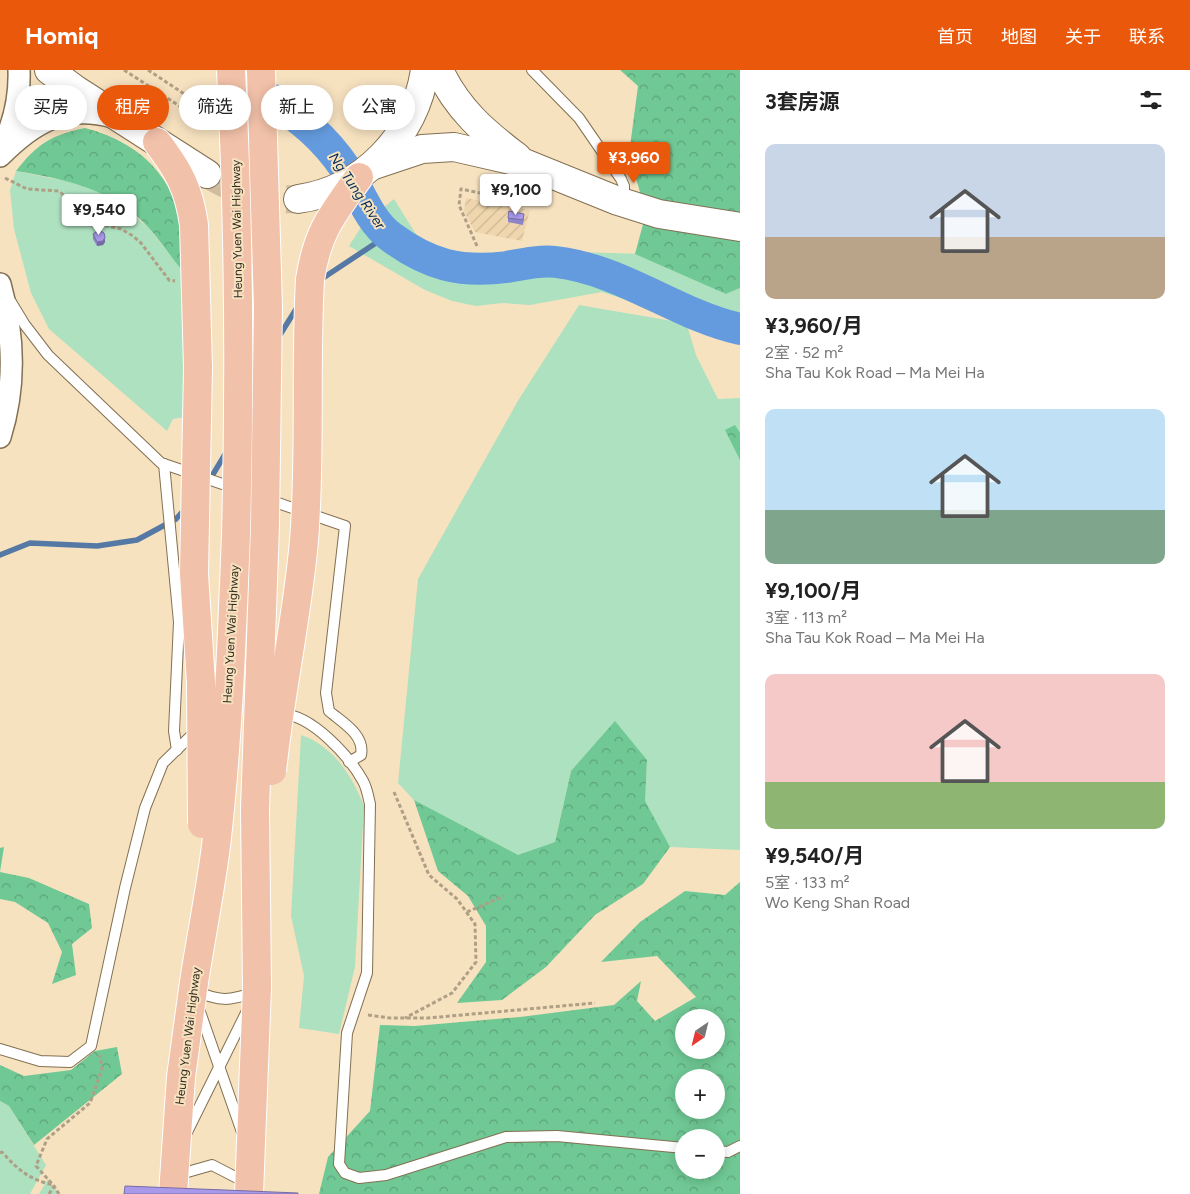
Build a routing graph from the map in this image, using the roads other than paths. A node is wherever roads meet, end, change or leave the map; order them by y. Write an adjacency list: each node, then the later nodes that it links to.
1 (19, 70): 12 (street)
2 (49, 70): 8 (main road)
3 (231, 70): 23 (highway, Heung Yuen Wai Highway, bridge)
4 (261, 70): 24 (highway, bridge)
5 (424, 70): 13 (main road)
6 (439, 70): 14 (main road)
7 (532, 70): 16 (lane)
8 (97, 103)
9 (97, 114): 12 (street)
10 (138, 130): 11 (main road)
11 (157, 142): 15 (main road); 23 (highway, bridge)
12 (0, 154)
13 (379, 162): 14 (main road); 24 (highway, bridge)
14 (524, 163): 16 (main road)
15 (207, 174)
16 (624, 203): 17 (main road)
17 (740, 227)
18 (0, 282): 19 (street); 20 (lane)
19 (0, 437)
20 (164, 464): 21 (lane); 22 (lane)
21 (177, 750): 22 (lane); 25 (lane)
22 (349, 762): 28 (lane)
23 (193, 986): 24 (lane); 26 (lane); 31 (highway, Heung Yuen Wai Highway)
24 (257, 989): 26 (lane); 30 (highway)
25 (0, 1049)
26 (218, 1068): 30 (lane); 31 (lane)
27 (740, 1146): 29 (lane)
28 (675, 1147)
29 (725, 1152)
30 (252, 1157): 32 (highway)
31 (174, 1176): 32 (lane)
32 (249, 1189)

